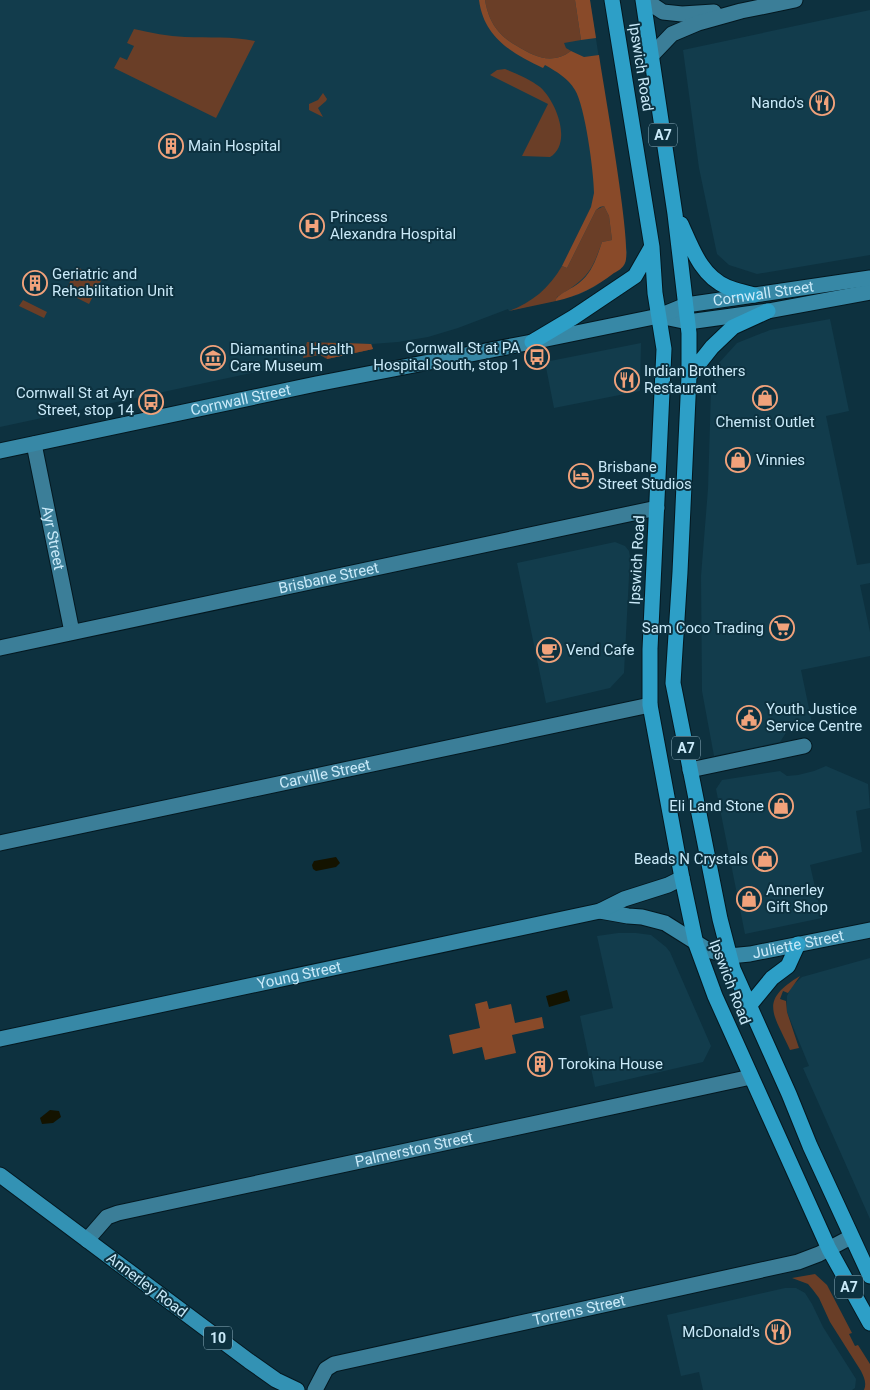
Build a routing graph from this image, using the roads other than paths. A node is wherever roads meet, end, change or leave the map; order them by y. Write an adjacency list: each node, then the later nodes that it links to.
1 (612, 0): 7 (highway, Ipswich Road / A7)
2 (644, 0): 4 (street); 5 (highway, Ipswich Road / A7)
3 (795, 0): 4 (street)
4 (741, 11): 5 (street)
5 (651, 56): 6 (highway, Ipswich Road / A7)
6 (675, 214): 10 (highway); 11 (highway, Ipswich Road / A7)
7 (652, 247): 13 (highway, Ipswich Road / A7); 15 (highway)
8 (870, 278): 10 (main road, Cornwall Street)
9 (870, 292): 12 (main road, Cornwall Street)
10 (754, 295): 11 (main road, Cornwall Street)
11 (686, 305): 13 (main road, Cornwall Street); 14 (highway, Ipswich Road / A7)
12 (768, 311): 14 (main road, Cornwall Street); 16 (highway)
13 (659, 316): 14 (main road, Cornwall Street); 15 (main road, Cornwall Street); 19 (highway, Ipswich Road / A7)
14 (688, 322): 16 (highway, Ipswich Road / A7)
15 (532, 342): 17 (main road, Cornwall Street)
16 (689, 376): 24 (highway, Ipswich Road / A7)
17 (34, 444): 18 (main road, Cornwall Street); 20 (street, Ayr Street)
18 (0, 451)
19 (656, 508): 20 (street, Brisbane Street); 22 (highway, Ipswich Road / A7)
20 (72, 632): 21 (street, Brisbane Street)
21 (0, 648)
22 (650, 705): 25 (street, Carville Street); 26 (highway, Ipswich Road / A7)
23 (804, 746): 24 (street)
24 (690, 770): 31 (highway, Ipswich Road / A7)
25 (0, 843)
26 (682, 878): 27 (main road, Young Street); 29 (highway, Ipswich Road / A7)
27 (600, 911): 29 (main road, Young Street); 33 (main road, Young Street)
28 (870, 930): 30 (main road, Juliette Street)
29 (696, 944): 31 (main road, Juliette Street); 34 (highway, Ipswich Road / A7)
30 (798, 944): 31 (main road, Juliette Street); 32 (highway)
31 (729, 956): 32 (highway, Ipswich Road / A7)
32 (749, 1006): 36 (highway, Ipswich Road / A7)
33 (0, 1039)
34 (751, 1078): 37 (street, Palmerston Street); 38 (highway, Ipswich Road / A7)
35 (0, 1175): 37 (main road, Annerley Road / 10)
36 (851, 1237): 38 (street, Torrens Street); 39 (highway, Ipswich Road / A7)
37 (87, 1240): 41 (main road, Annerley Road / 10)
38 (829, 1249): 40 (highway, Ipswich Road / A7); 42 (street, Torrens Street)
39 (870, 1276)
40 (870, 1324)
41 (298, 1390)
42 (315, 1390)

